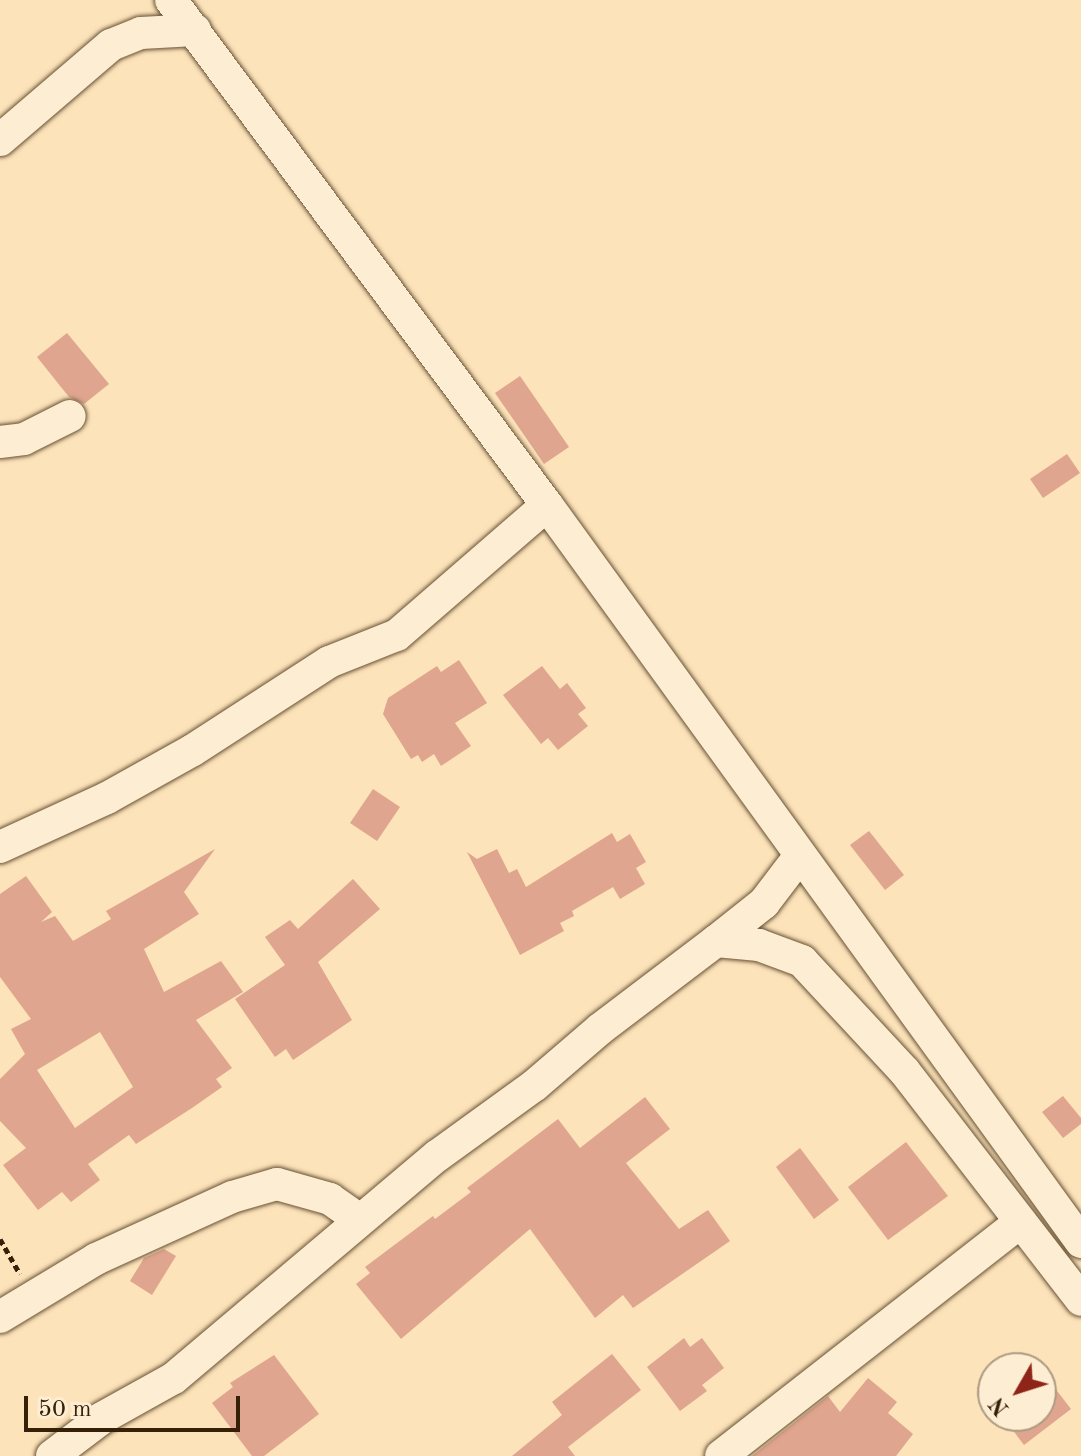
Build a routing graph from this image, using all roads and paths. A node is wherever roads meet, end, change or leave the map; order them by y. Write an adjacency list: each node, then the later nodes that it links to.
1 (171, 0): 2 (street)
2 (195, 30): 3 (street); 6 (street)
3 (0, 140)
4 (70, 416): 5 (street)
5 (0, 442)
6 (547, 505): 7 (street); 8 (street)
7 (0, 847)
8 (799, 857): 9 (street); 10 (street)
9 (716, 941): 11 (street); 12 (street)
10 (877, 967): 11 (street); 15 (street)
11 (905, 1072): 13 (street)
12 (359, 1219): 16 (street); 19 (street)
13 (1020, 1222): 17 (street); 20 (street)
14 (0, 1239): 16 (path)
15 (1081, 1242)
16 (33, 1295): 18 (street)
17 (1081, 1300)
18 (0, 1317)
19 (52, 1456)
20 (721, 1456)

